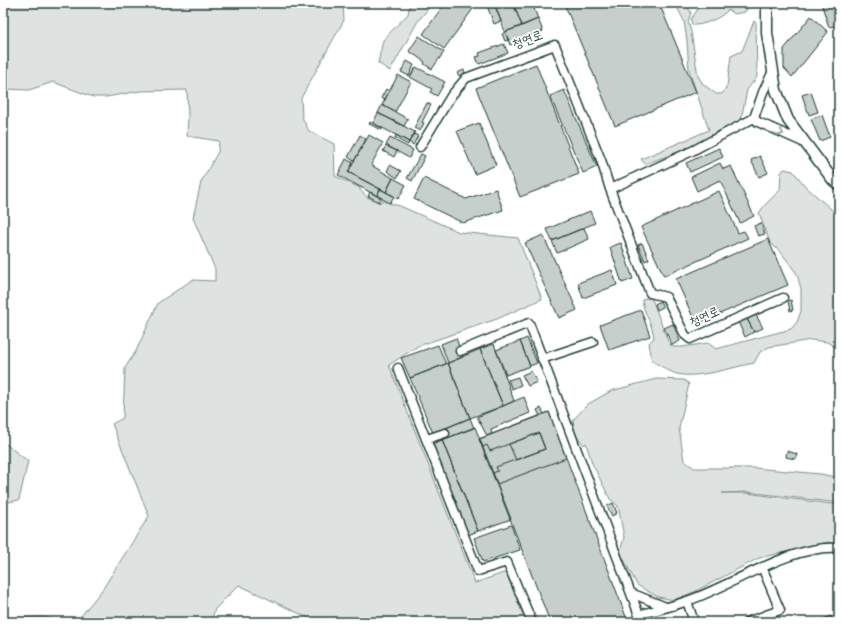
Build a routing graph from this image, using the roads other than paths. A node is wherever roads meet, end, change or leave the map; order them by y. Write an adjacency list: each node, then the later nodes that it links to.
1 (767, 3): 2 (main road)
2 (772, 73): 3 (street); 5 (main road)
3 (754, 118): 5 (street, one-way to 5); 8 (street)
4 (420, 147): 8 (street, 청연로)
5 (812, 149): 6 (main road); 7 (main road)
6 (839, 174)
7 (839, 185)
8 (610, 189): 9 (street, 청연로)
9 (783, 298)
10 (593, 342): 12 (street)
11 (460, 351): 12 (street)
12 (542, 359): 18 (street)
13 (398, 368): 15 (street)
14 (445, 433): 15 (street)
15 (427, 439): 22 (street)
16 (839, 548): 17 (street)
17 (762, 568): 19 (street); 24 (street)
18 (631, 593): 20 (street); 21 (street)
19 (687, 601): 20 (street); 23 (street)
20 (666, 607): 21 (street)
21 (641, 618)
22 (532, 622)
23 (694, 622)
24 (747, 622)

